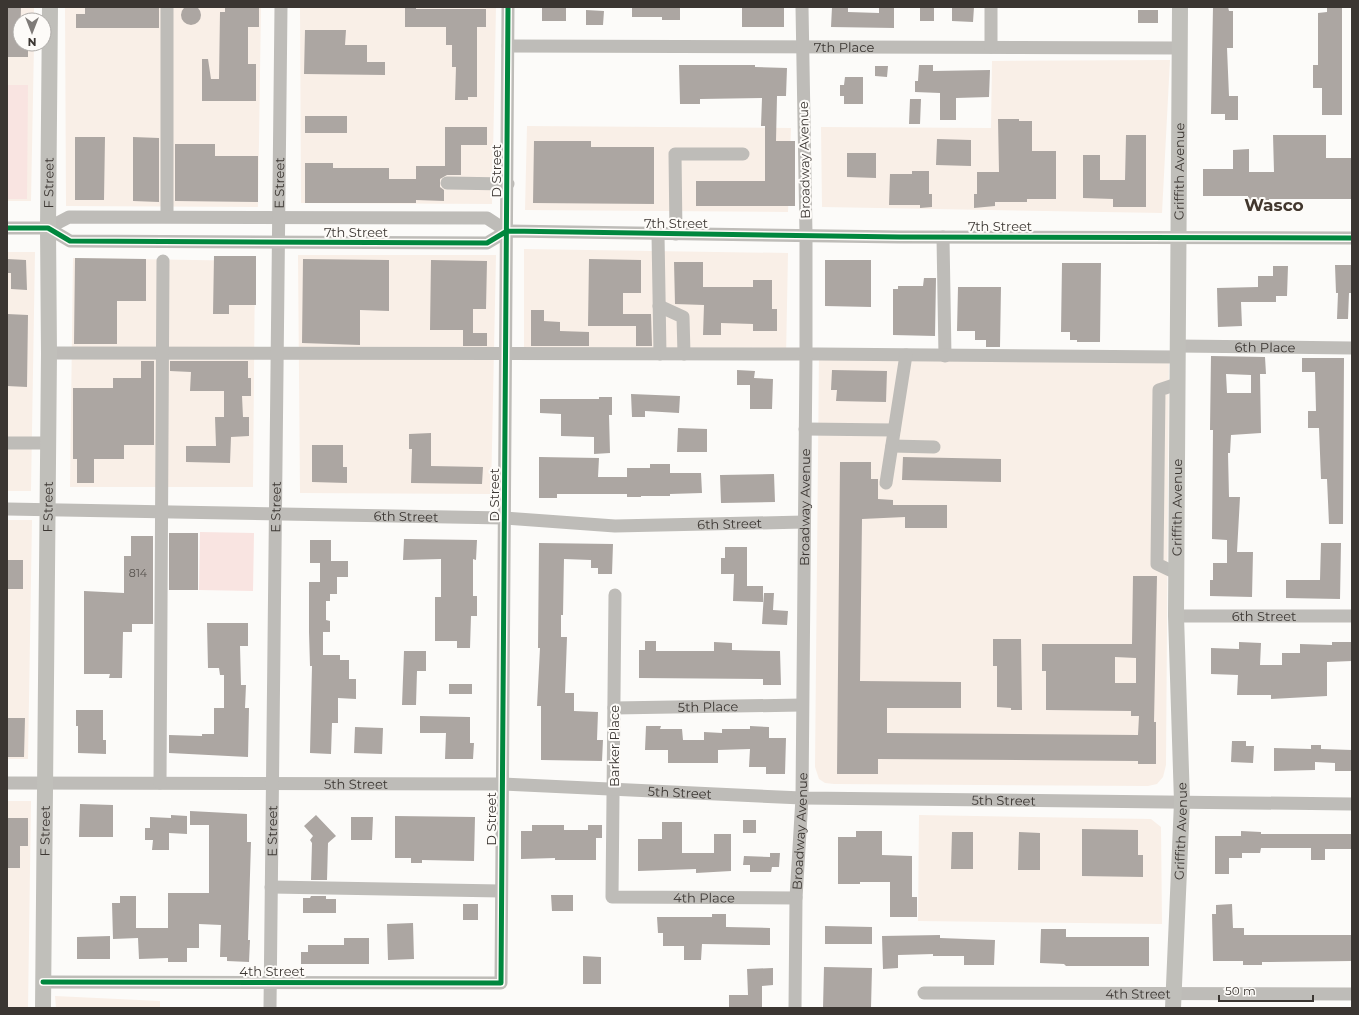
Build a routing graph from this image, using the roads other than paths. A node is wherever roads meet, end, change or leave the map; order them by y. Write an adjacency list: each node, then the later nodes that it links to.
1 (50, 7): 18 (main road, F Street)
2 (167, 7): 15 (street)
3 (281, 7): 16 (street, E Street)
4 (508, 7): 8 (street, D Street)
5 (802, 7): 9 (street, Broadway Avenue)
6 (991, 7): 10 (street)
7 (1180, 7): 11 (main road, Griffith Avenue)
8 (508, 46): 9 (street, 7th Place); 14 (street, D Street)
9 (802, 47): 10 (street, 7th Place); 22 (street, Broadway Avenue)
10 (991, 48): 11 (street, 7th Place)
11 (1180, 48): 24 (main road, Griffith Avenue)
12 (743, 154): 21 (street)
13 (447, 183): 14 (street)
14 (508, 184): 19 (street, D Street)
15 (167, 216): 16 (street, 7th Street); 18 (street, 7th Street)
16 (278, 217): 19 (street, 7th Street); 26 (street, E Street)
17 (7, 228): 18 (street, 7th Street)
18 (48, 228): 26 (street, 7th Street); 32 (main road, F Street)
19 (507, 231): 20 (street, 7th Street); 26 (street, 7th Street); 34 (street, D Street)
20 (658, 234): 21 (street, 7th Street); 28 (street)
21 (676, 234): 22 (street, 7th Street)
22 (806, 234): 23 (street, 7th Street); 37 (street, Broadway Avenue)
23 (943, 237): 24 (street, 7th Street); 39 (street)
24 (1179, 237): 25 (street, 7th Street); 31 (main road, Griffith Avenue)
25 (1352, 238)
26 (278, 242): 30 (street, E Street)
27 (163, 261): 33 (street)
28 (659, 306): 35 (street); 36 (street)
29 (1352, 348): 31 (street, 6th Place)
30 (276, 352): 33 (street, 6th Place); 34 (street, 6th Place); 50 (street, E Street)
31 (1177, 352): 39 (street, 6th Place); 54 (main road, Griffith Avenue)
32 (49, 353): 33 (street, 6th Place); 43 (main road, F Street)
33 (163, 353): 49 (street)
34 (506, 354): 35 (street, 6th Place); 51 (street, D Street)
35 (660, 354): 36 (street, 6th Place)
36 (684, 354): 37 (street, 6th Place)
37 (806, 354): 38 (street, 6th Place); 40 (street, Broadway Avenue)
38 (906, 355): 39 (street, 6th Place); 41 (street)
39 (945, 356)
40 (805, 429): 41 (street); 52 (street, Broadway Avenue)
41 (894, 430): 44 (street)
42 (7, 442): 43 (street)
43 (48, 443): 48 (main road, F Street)
44 (892, 446): 45 (street); 46 (street)
45 (934, 447)
46 (886, 483)
47 (7, 509): 48 (street, 6th Street)
48 (48, 510): 49 (street, 6th Street); 59 (main road, F Street)
49 (161, 512): 50 (street, 6th Street); 60 (street)
50 (275, 514): 51 (street, 6th Street); 61 (street, E Street)
51 (505, 518): 52 (street, 6th Street); 62 (street, D Street)
52 (804, 522): 56 (street, Broadway Avenue)
53 (615, 595): 57 (street, Barker Place)
54 (1176, 616): 55 (street, 6th Street); 65 (main road, Griffith Avenue)
55 (1352, 616)
56 (802, 705): 57 (street, 5th Place); 64 (street, Broadway Avenue)
57 (614, 708): 63 (street, Barker Place)
58 (7, 783): 59 (street, 5th Street)
59 (46, 783): 60 (street, 5th Street); 71 (main road, F Street)
60 (160, 783): 61 (street, 5th Street)
61 (272, 783): 62 (street, 5th Street); 67 (street, E Street)
62 (502, 784): 63 (street, 5th Street); 68 (street, D Street)
63 (613, 790): 64 (street, 5th Street); 69 (street, Barker Place)
64 (802, 798): 65 (street, 5th Street); 70 (street, Broadway Avenue)
65 (1182, 802): 66 (street, 5th Street); 76 (main road, Griffith Avenue)
66 (1352, 804)
67 (271, 887): 68 (street); 72 (street, E Street)
68 (502, 891): 73 (street, D Street)
69 (612, 898): 70 (street, 4th Place)
70 (796, 898): 79 (street, Broadway Avenue)
71 (43, 982): 72 (street, 4th Street); 77 (main road, F Street)
72 (270, 982): 73 (street, 4th Street); 78 (street, E Street)
73 (501, 982)
74 (924, 993): 76 (street, 4th Street)
75 (1352, 994): 76 (street, 4th Street)
76 (1173, 1001)
77 (43, 1008)
78 (270, 1008)
79 (795, 1008)

